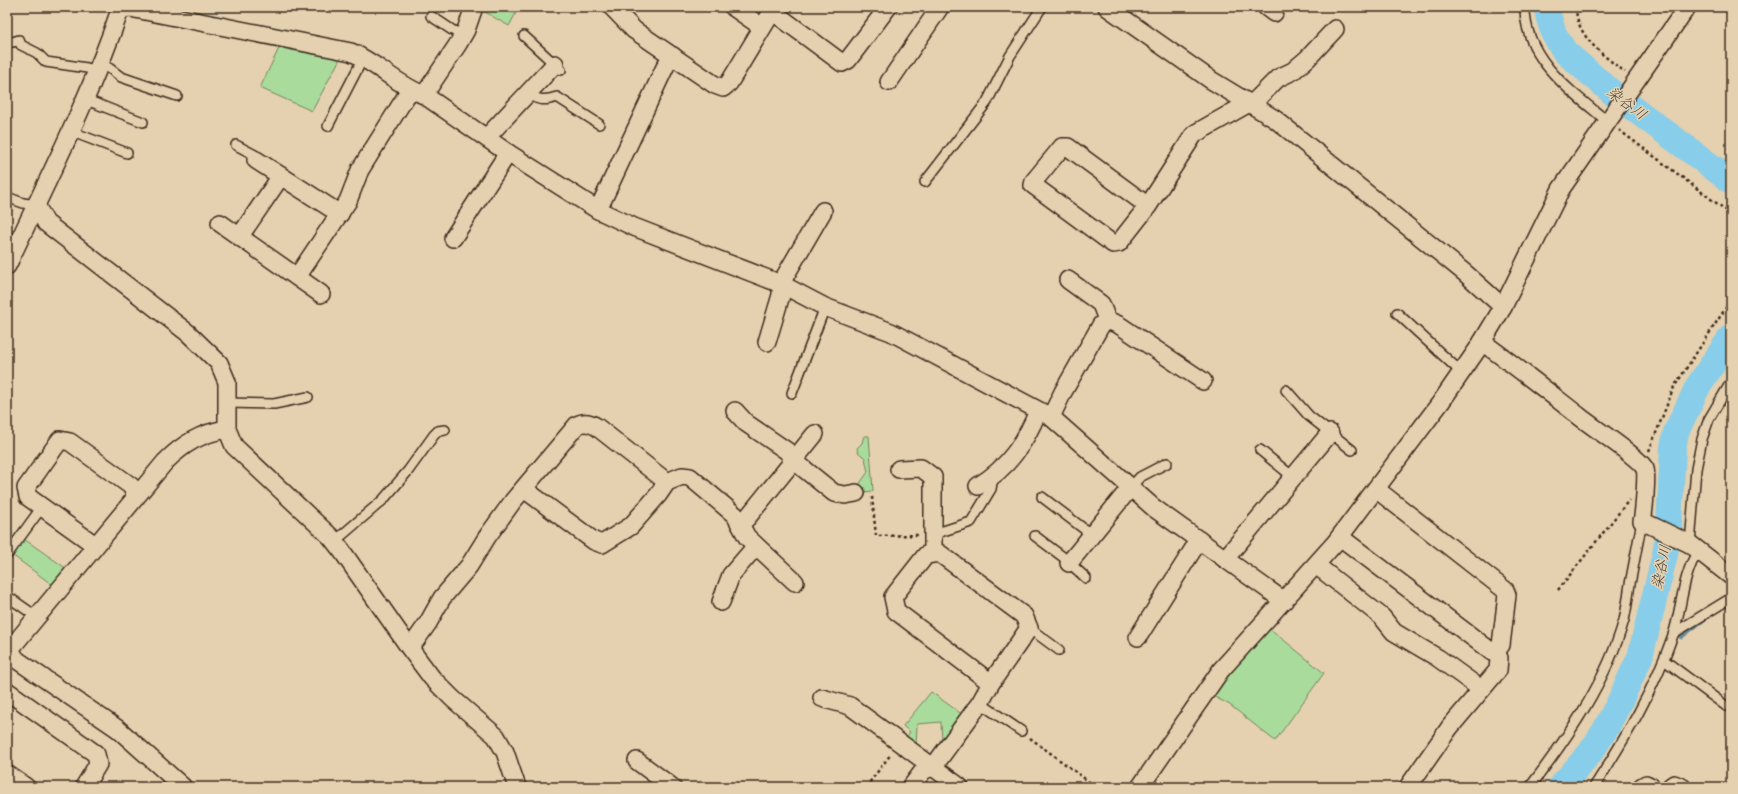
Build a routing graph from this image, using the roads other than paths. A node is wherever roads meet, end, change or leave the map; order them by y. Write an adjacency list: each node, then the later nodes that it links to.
1 (474, 7): 15 (street)
2 (612, 7): 18 (street)
3 (733, 7): 13 (street)
4 (888, 7): 10 (street)
5 (940, 7): 22 (street)
6 (1042, 7): 39 (lane)
7 (1525, 7): 28 (lane)
8 (1687, 7): 28 (street)
9 (121, 8): 19 (street); 21 (street)
10 (773, 9): 13 (street)
11 (1114, 9): 27 (street)
12 (431, 16): 15 (lane)
13 (762, 27): 18 (street)
14 (1334, 29): 27 (street)
15 (463, 35): 23 (street)
16 (524, 36): 20 (lane)
17 (7, 40): 21 (lane)
18 (673, 56): 43 (street)
19 (362, 57): 23 (street); 31 (lane)
20 (558, 67): 24 (street)
21 (97, 68): 25 (lane); 26 (street)
22 (889, 82)
23 (417, 92): 33 (street); 45 (street)
24 (527, 93): 30 (lane); 33 (street)
25 (177, 96)
26 (84, 99): 29 (lane); 32 (street)
27 (1249, 103): 42 (street); 55 (street)
28 (1609, 119): 55 (street)
29 (143, 122)
30 (599, 124)
31 (328, 126)
32 (70, 131): 35 (lane); 41 (street)
33 (487, 137): 36 (street)
34 (236, 145): 37 (lane)
35 (127, 153)
36 (508, 153): 43 (street); 48 (street)
37 (256, 160): 38 (street)
38 (281, 176): 45 (street); 47 (street)
39 (925, 182)
40 (7, 197): 41 (lane)
41 (36, 205): 49 (street); 66 (street)
42 (1148, 206): 42 (street)
43 (598, 210): 52 (street)
44 (823, 211): 52 (street)
45 (340, 214): 50 (street)
46 (220, 223): 47 (street)
47 (240, 236): 50 (street)
48 (452, 238)
49 (7, 266)
50 (297, 277): 53 (street)
51 (1068, 280): 57 (street)
52 (782, 284): 54 (street); 58 (street)
53 (321, 294)
54 (825, 307): 64 (lane); 68 (street)
55 (1502, 307): 59 (street)
56 (1397, 313): 60 (lane)
57 (1107, 320): 61 (street); 68 (street)
58 (767, 342)
59 (1482, 342): 60 (street); 89 (street)
60 (1461, 372): 84 (street)
61 (1203, 381)
62 (1731, 382): 98 (lane)
63 (1286, 390): 71 (lane)
64 (792, 393)
65 (308, 397): 66 (lane)
66 (227, 403): 69 (street)
67 (735, 411): 75 (street)
68 (1045, 414): 78 (street); 82 (street)
69 (227, 429): 86 (street); 96 (street)
70 (445, 430): 96 (lane)
71 (1330, 433): 74 (lane); 79 (street)
72 (815, 434): 75 (street)
73 (1260, 450): 79 (lane)
74 (1352, 450)
75 (793, 460): 85 (street); 90 (street)
76 (1167, 463): 82 (lane)
77 (899, 469): 91 (street)
78 (993, 477): 81 (street); 91 (lane)
79 (1293, 477): 102 (street)
80 (667, 482): 83 (street); 83 (street); 90 (street)
81 (978, 486)
82 (1130, 488): 92 (street); 95 (street)
83 (524, 489): 116 (street)
84 (1376, 489): 94 (street); 119 (street)
85 (864, 492)
86 (136, 496): 88 (street); 97 (street)
87 (1042, 496): 92 (lane)
88 (42, 507): 97 (street); 101 (lane)
89 (1645, 522): 98 (street); 140 (lane)
90 (740, 524): 99 (street)
91 (934, 534): 100 (street)
92 (1092, 535): 103 (street)
93 (1035, 536): 103 (lane)
94 (1340, 537): 104 (street); 119 (street)
95 (1199, 540): 102 (street); 115 (street)
96 (334, 542): 116 (street)
97 (95, 545): 112 (street)
98 (1690, 545): 105 (street); 114 (lane)
99 (756, 546): 107 (street); 111 (street)
100 (933, 553): 113 (street); 121 (street)
101 (7, 555)
102 (1225, 559): 110 (street)
103 (1069, 563): 106 (lane)
104 (1316, 565): 110 (street); 122 (street)
105 (1731, 576)
106 (1086, 578)
107 (795, 582)
108 (7, 596): 112 (lane)
109 (1731, 598): 114 (lane)
110 (1284, 601): 138 (street)
111 (721, 602)
112 (37, 617): 117 (street)
113 (1029, 628): 118 (lane); 121 (street)
114 (1674, 633): 120 (lane)
115 (1138, 637)
116 (409, 647): 134 (street)
117 (8, 650): 131 (street)
118 (1060, 650)
119 (1496, 652): 122 (street)
120 (1664, 660): 126 (lane); 141 (lane)
121 (991, 683): 125 (street)
122 (1481, 689): 139 (street)
123 (7, 691): 133 (street)
124 (822, 698): 129 (street)
125 (980, 703): 127 (lane); 129 (street)
126 (1726, 706)
127 (1021, 731)
128 (637, 761): 135 (street)
129 (934, 766): 136 (street); 137 (street)
130 (7, 774): 132 (street)
131 (173, 784)
132 (26, 787)
133 (84, 787)
134 (517, 787)
135 (672, 787)
136 (911, 787)
137 (960, 787)
138 (1140, 787)
139 (1408, 787)
140 (1530, 787)
141 (1594, 787)
142 (1641, 787): 143 (street)
143 (1652, 787)
144 (1670, 787): 145 (street)
145 (1682, 787)

